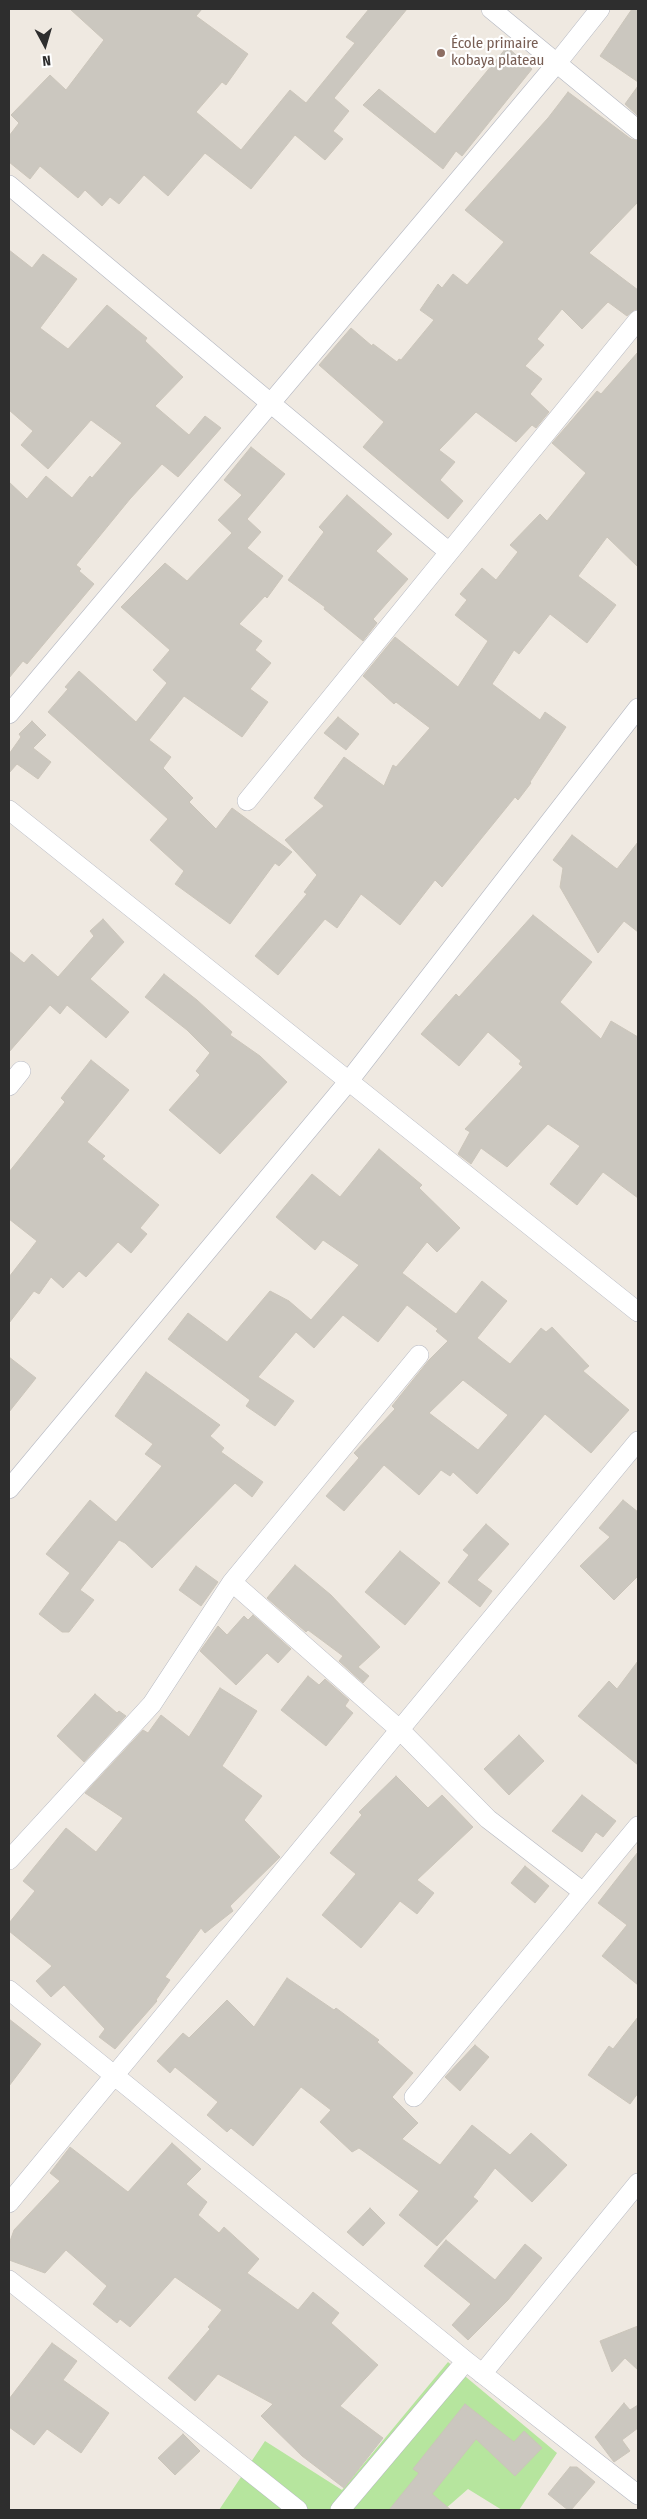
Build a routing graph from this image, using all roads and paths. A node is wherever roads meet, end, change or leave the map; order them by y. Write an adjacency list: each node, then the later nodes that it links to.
1 (491, 9): 3 (street)
2 (600, 9): 3 (street)
3 (557, 63): 4 (street); 7 (street)
4 (638, 130)
5 (9, 185): 7 (street)
6 (638, 320): 8 (street)
7 (270, 402): 8 (street); 10 (street)
8 (450, 552): 11 (street)
9 (638, 710): 14 (street)
10 (9, 714)
11 (247, 801)
12 (9, 810): 14 (street)
13 (21, 1071): 15 (street)
14 (348, 1082): 16 (street); 19 (street)
15 (9, 1086)
16 (638, 1312)
17 (419, 1355): 20 (street)
18 (638, 1441): 21 (street)
19 (9, 1489)
20 (232, 1582): 21 (street); 23 (street)
21 (400, 1730): 24 (street); 26 (street)
22 (638, 1826): 24 (street)
23 (9, 1860)
24 (583, 1892): 27 (street)
25 (9, 1990): 26 (street)
26 (114, 2076): 29 (street); 31 (street)
27 (414, 2097)
28 (638, 2183): 32 (street)
29 (9, 2203)
30 (9, 2280): 34 (street)
31 (466, 2362): 32 (street); 35 (street)
32 (482, 2374): 33 (street)
33 (638, 2495)
34 (298, 2510)
35 (340, 2510)

